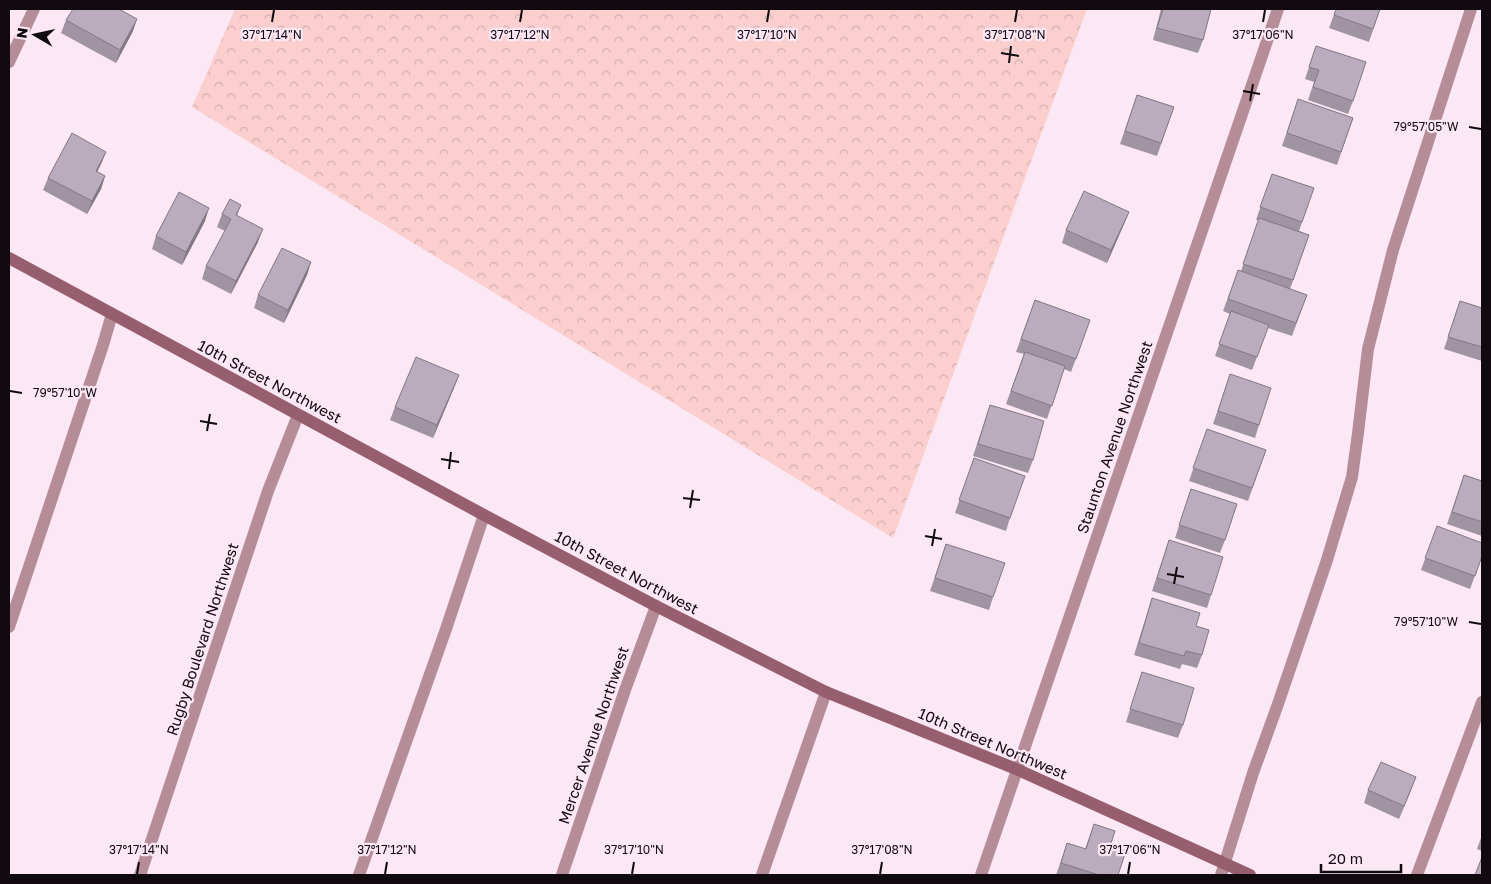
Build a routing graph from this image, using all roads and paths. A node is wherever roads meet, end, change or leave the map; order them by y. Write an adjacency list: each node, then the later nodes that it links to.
1 (34, 9): 4 (street)
2 (1278, 9): 13 (street, Staunton Avenue Northwest)
3 (1471, 9): 14 (street)
4 (9, 62)
5 (9, 258): 6 (main road, 10th Street Northwest)
6 (112, 314): 7 (main road, 10th Street Northwest); 10 (street)
7 (298, 415): 8 (main road, 10th Street Northwest); 15 (street, Rugby Boulevard Northwest)
8 (484, 515): 9 (main road, 10th Street Northwest); 16 (street)
9 (656, 606): 11 (main road, 10th Street Northwest); 17 (street, Mercer Avenue Northwest)
10 (9, 627)
11 (826, 692): 13 (main road, 10th Street Northwest); 18 (street)
12 (1482, 702): 21 (street)
13 (1016, 769): 14 (main road, 10th Street Northwest); 19 (street, Staunton Avenue Northwest)
14 (1223, 869): 20 (main road, 10th Street Northwest)
15 (140, 875)
16 (359, 875)
17 (562, 875)
18 (762, 875)
19 (981, 875)
20 (1250, 875)
21 (1417, 875)

